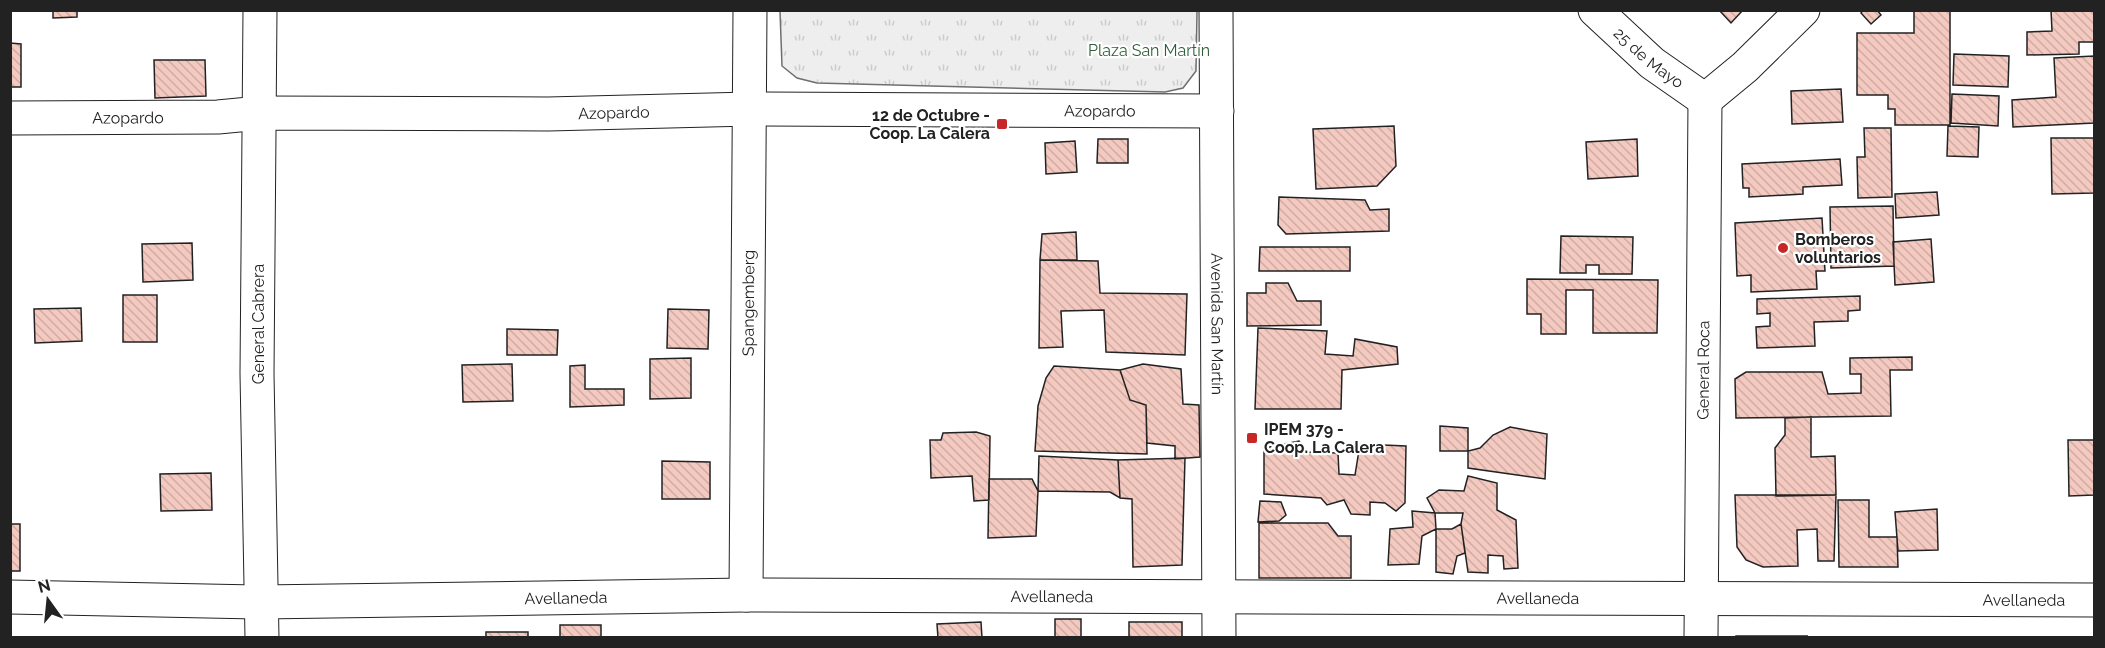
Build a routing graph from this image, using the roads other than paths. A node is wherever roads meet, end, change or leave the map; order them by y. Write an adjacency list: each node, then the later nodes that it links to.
1 (260, 10): 9 (street, General Cabrera)
2 (750, 10): 7 (street, Spangemberg)
3 (1216, 10): 8 (street, Avenida San Martín)
4 (1595, 10): 6 (street, 25 de Mayo)
5 (1803, 10): 6 (street)
6 (1705, 100): 14 (street, General Roca)
7 (750, 109): 8 (street, Azopardo); 9 (street, Azopardo); 11 (street, Spangemberg)
8 (1217, 111): 12 (street, Avenida San Martín)
9 (260, 113): 10 (street, Azopardo); 16 (street, General Cabrera)
10 (10, 118)
11 (746, 596): 12 (street, Avellaneda); 16 (street, Avellaneda)
12 (1220, 596): 14 (street, Avellaneda); 18 (street, Avenida San Martín)
13 (10, 597): 16 (street, Avellaneda)
14 (1701, 598): 15 (street, Avellaneda); 19 (street, General Roca)
15 (2094, 600)
16 (261, 602): 17 (street, General Cabrera)
17 (262, 638)
18 (1219, 638)
19 (1701, 638)

